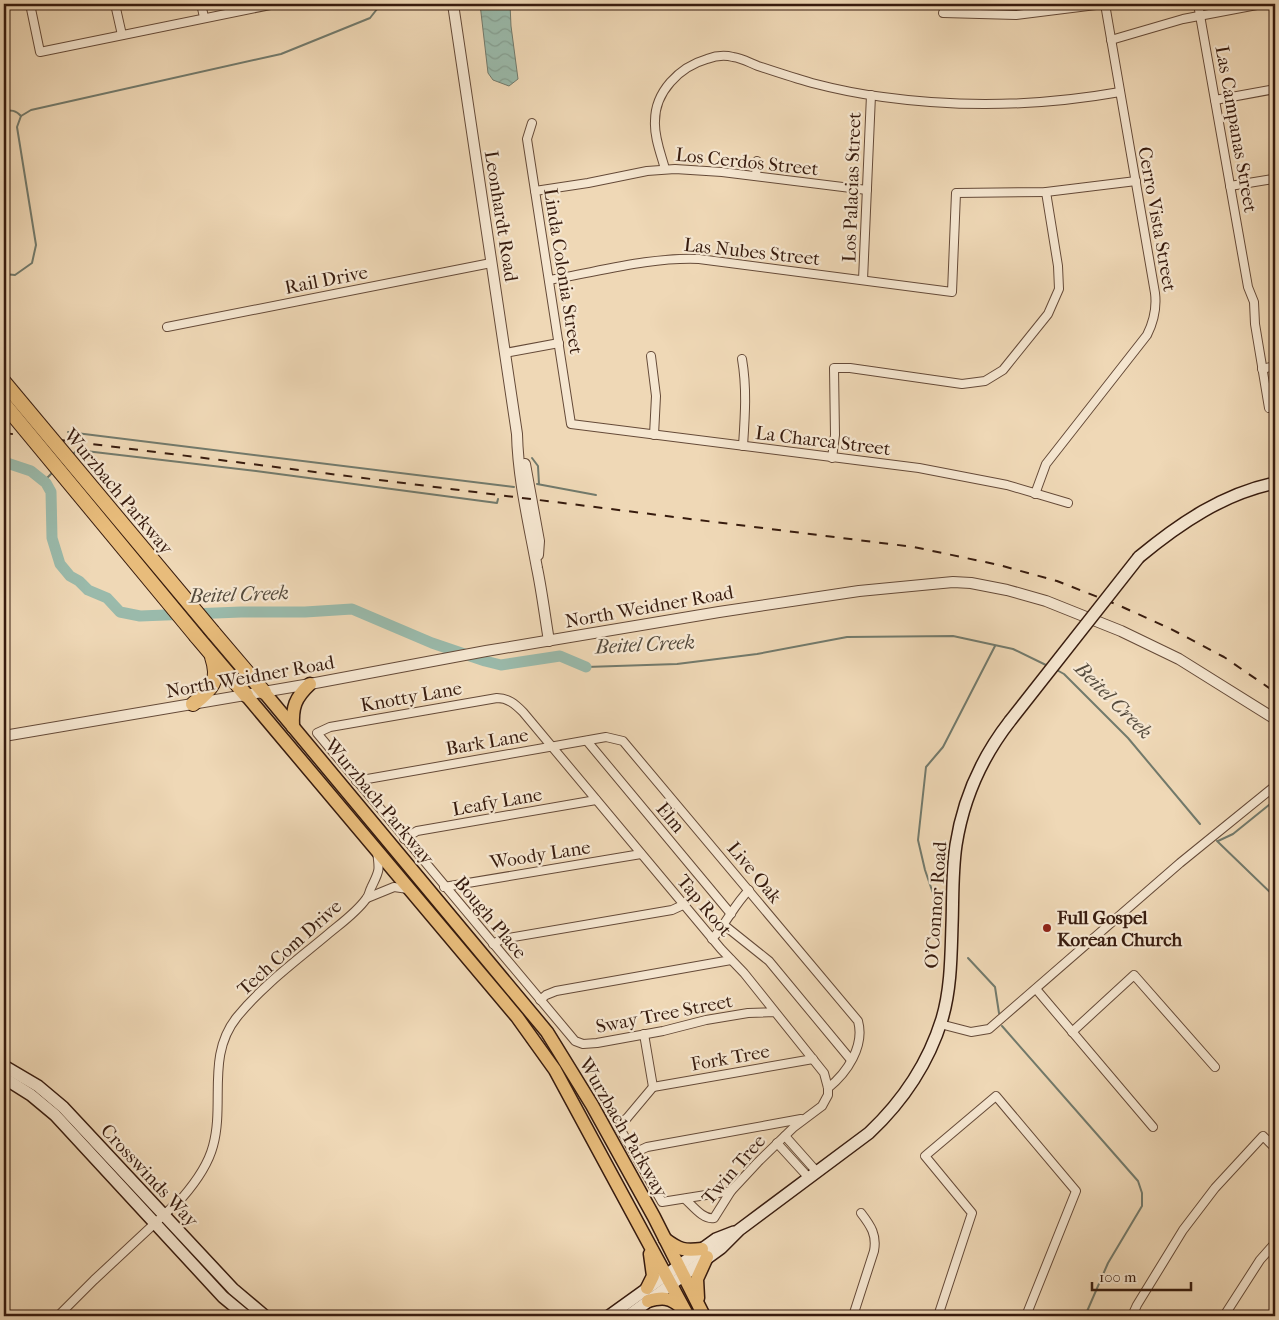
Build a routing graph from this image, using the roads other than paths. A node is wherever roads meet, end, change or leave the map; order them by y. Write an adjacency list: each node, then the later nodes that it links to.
1 (30, 4): 12 (street)
2 (115, 4): 12 (street)
3 (201, 4): 11 (street)
4 (275, 4): 11 (street)
5 (452, 4): 28 (street, Leonhardt Road)
6 (1105, 4): 9 (street); 13 (street, Cerro Vista Street)
7 (1198, 4): 10 (street, Las Campanas Street)
8 (1262, 4): 10 (street)
9 (943, 13)
10 (1200, 15): 13 (street); 17 (street, Las Campanas Street)
11 (204, 18): 12 (street)
12 (122, 35)
13 (1111, 40): 15 (street, Cerro Vista Street)
14 (1275, 90): 17 (street)
15 (1120, 92): 16 (street); 23 (street, Cerro Vista Street)
16 (871, 95): 20 (street); 25 (street, Los Palacias Street)
17 (1215, 100): 24 (street, Las Campanas Street)
18 (532, 123): 26 (street, Linda Colonia Street)
19 (757, 162): 21 (street)
20 (664, 169): 21 (street, Los Cerdos Street); 26 (street, Los Cerdos Street)
21 (756, 176): 25 (street, Los Cerdos Street)
22 (1273, 179): 24 (street)
23 (1136, 181): 27 (street); 46 (street, Cerro Vista Street)
24 (1230, 186): 37 (street, Las Campanas Street)
25 (867, 190): 30 (street, Los Palacias Street)
26 (535, 191): 29 (street, Linda Colonia Street)
27 (1046, 192): 30 (street, Las Nubes Street); 44 (street)
28 (491, 263): 31 (street, Rail Drive); 33 (street, Leonhardt Road)
29 (549, 280): 30 (street, Las Nubes Street); 32 (street, Linda Colonia Street)
30 (863, 280)
31 (167, 328)
32 (559, 343): 33 (street); 41 (street, Linda Colonia Street)
33 (505, 352): 48 (street, Leonhardt Road)
34 (652, 356): 42 (street)
35 (742, 359): 43 (street)
36 (1275, 366): 37 (street)
37 (1262, 368): 40 (street, Las Campanas Street)
38 (4, 382): 51 (highway, Wurzbach Parkway, bridge)
39 (4, 404): 49 (highway, Wurzbach Parkway, bridge)
40 (1269, 408)
41 (571, 424): 42 (street, La Charca Street)
42 (654, 435): 43 (street, La Charca Street)
43 (743, 446): 44 (street, La Charca Street)
44 (832, 458): 46 (street, La Charca Street)
45 (1275, 483): 82 (main road, O'Connor Road, bridge)
46 (1035, 494): 47 (street, La Charca Street)
47 (1068, 503)
48 (549, 641): 50 (street, North Weidner Road); 55 (street, North Weidner Road)
49 (211, 654): 52 (highway, Wurzbach Parkway); 54 (highway)
50 (310, 684): 51 (street, North Weidner Road); 56 (highway)
51 (264, 692): 52 (street, North Weidner Road); 56 (highway, Wurzbach Parkway)
52 (246, 695): 54 (street, North Weidner Road); 66 (highway, Wurzbach Parkway)
53 (511, 701): 57 (street, Knotty Lane); 61 (street, Tap Root)
54 (192, 704): 58 (street, North Weidner Road)
55 (1275, 719)
56 (293, 727): 104 (highway, Wurzbach Parkway)
57 (316, 733): 62 (street, Bough Place)
58 (4, 736)
59 (587, 741): 60 (street, Bark Lane); 61 (street, Bark Lane); 73 (street, Elm)
60 (623, 741): 70 (street, Live Oak)
61 (551, 746): 62 (street, Bark Lane); 64 (street, Tap Root)
62 (356, 781): 65 (street, Bough Place)
63 (1275, 786): 78 (street)
64 (596, 800): 65 (street, Leafy Lane); 67 (street, Tap Root)
65 (404, 839): 68 (street, Bough Place)
66 (376, 850): 69 (highway, Wurzbach Parkway); 71 (street, Tech Com Drive)
67 (641, 854): 68 (street, Woody Lane); 72 (street, Tap Root)
68 (444, 887): 76 (street, Bough Place)
69 (409, 889): 71 (street, Tech Com Drive); 106 (highway, Wurzbach Parkway)
70 (749, 890): 73 (street); 81 (street, Live Oak)
71 (368, 898): 103 (street, Tech Com Drive)
72 (683, 905): 75 (street, Tap Root); 76 (street)
73 (731, 914): 74 (street)
74 (724, 925): 75 (street); 87 (street)
75 (712, 939): 77 (street, Tap Root)
76 (493, 944): 79 (street, Bough Place)
77 (731, 960): 79 (street); 80 (street, Tap Root)
78 (1036, 989): 82 (street); 84 (street)
79 (540, 1000): 83 (street, Bough Place)
80 (775, 1012): 85 (street, Sway Tree Street); 86 (street, Tap Root)
81 (859, 1024): 87 (street, Twin Tree)
82 (940, 1024): 99 (main road, O'Connor Road)
83 (564, 1030): 85 (street, Sway Tree Street)
84 (1072, 1032): 89 (street); 94 (street)
85 (644, 1034): 91 (street)
86 (813, 1060): 91 (street, Fork Tree); 92 (street, Tap Root)
87 (851, 1060): 92 (street, Twin Tree)
88 (4, 1066): 103 (main road, Crosswinds Way)
89 (1216, 1067)
90 (4, 1078): 103 (main road, Crosswinds Way)
91 (653, 1087): 98 (street)
92 (828, 1088): 93 (street, Twin Tree)
93 (806, 1119): 95 (street, Twin Tree); 98 (street)
94 (1153, 1127)
95 (785, 1136): 96 (street, Twin Tree); 99 (street)
96 (777, 1143): 99 (street); 100 (street, Twin Tree)
97 (1275, 1148): 121 (street)
98 (634, 1153): 101 (street)
99 (813, 1175): 107 (main road, O'Connor Road)
100 (731, 1191): 101 (street); 101 (street, Twin Tree)
101 (685, 1199)
102 (861, 1213): 118 (street)
103 (158, 1219): 113 (street, Tech Com Drive); 114 (main road, Crosswinds Way); 115 (main road, Crosswinds Way)
104 (665, 1239): 107 (highway); 108 (highway, Wurzbach Parkway)
105 (1275, 1243): 122 (street)
106 (648, 1244): 109 (highway, Wurzbach Parkway); 110 (highway)
107 (705, 1253): 108 (main road, O'Connor Road); 111 (highway)
108 (680, 1270): 109 (main road, O'Connor Road); 111 (highway)
109 (668, 1279): 110 (main road); 112 (highway)
110 (647, 1295): 112 (highway); 116 (main road); 117 (main road)
111 (701, 1311)
112 (687, 1314)
113 (58, 1316)
114 (246, 1316)
115 (265, 1316)
116 (610, 1316)
117 (628, 1316)
118 (853, 1316)
119 (938, 1316): 120 (street)
120 (1026, 1316)
121 (1132, 1316)
122 (1224, 1316)

